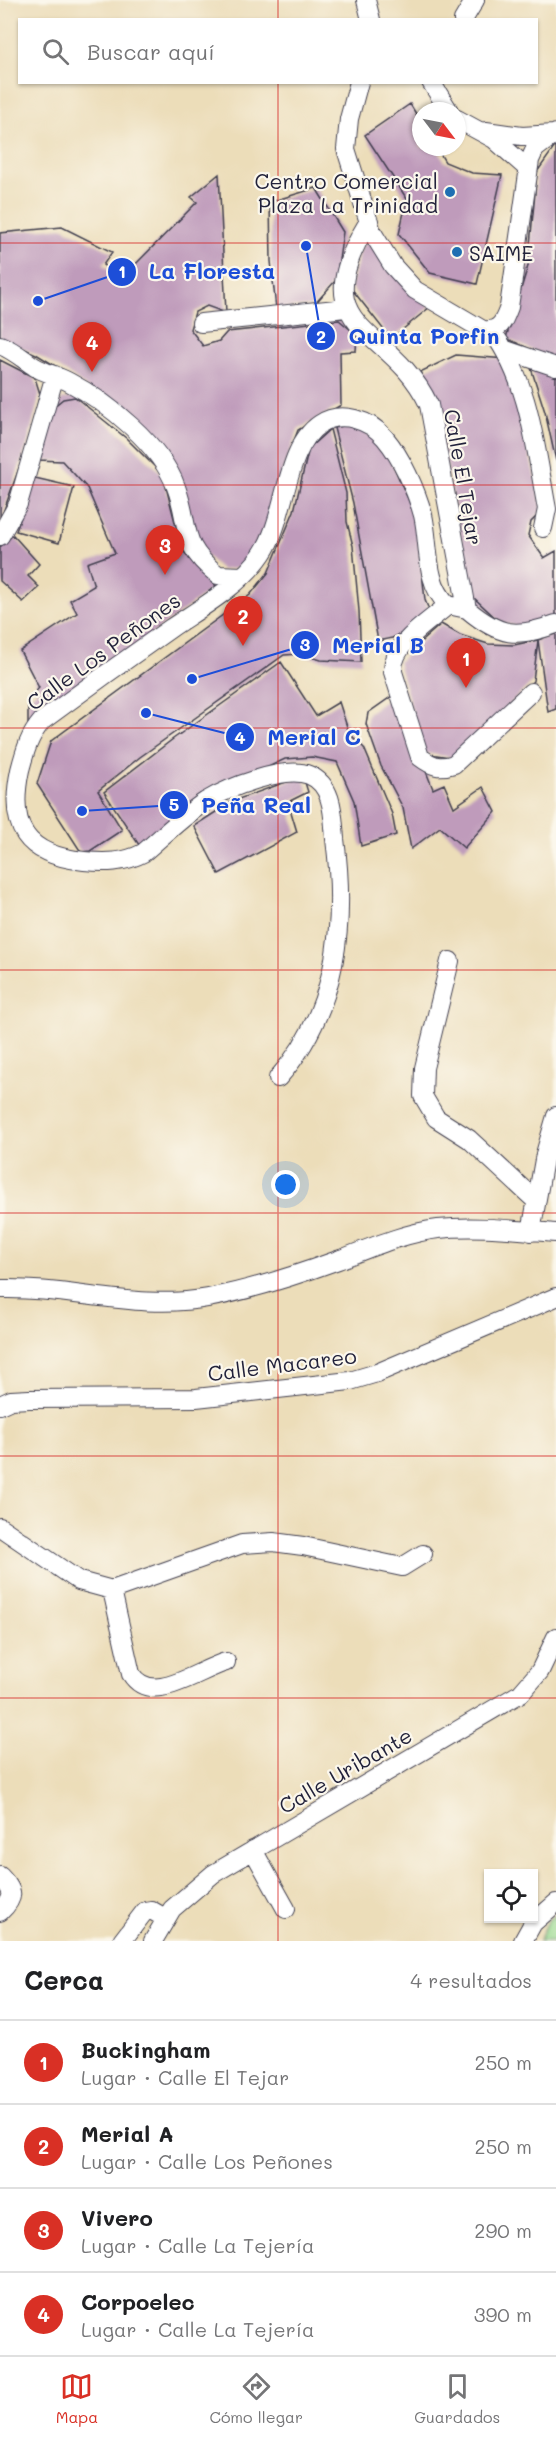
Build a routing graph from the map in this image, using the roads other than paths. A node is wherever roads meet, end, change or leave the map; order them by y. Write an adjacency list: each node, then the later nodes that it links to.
1 (366, 0): 3 (street)
2 (475, 0): 4 (street)
3 (370, 18)
4 (465, 18)
5 (358, 84): 12 (street)
6 (431, 84): 7 (street)
7 (443, 102)
8 (466, 124): 9 (street)
9 (473, 128): 10 (street); 11 (street)
10 (555, 134): 11 (street)
11 (528, 169): 15 (street)
12 (369, 220): 13 (street); 15 (street)
13 (346, 308): 14 (street); 24 (street, Calle El Tejar)
14 (201, 323)
15 (492, 331): 17 (street)
16 (0, 345): 19 (street)
17 (506, 350): 18 (street); 20 (street)
18 (556, 367)
19 (55, 375): 21 (street); 22 (street)
20 (543, 528)
21 (0, 536)
22 (242, 576): 23 (street, Calle Los Peñones); 28 (street, Calle Los Peñones)
23 (448, 605): 24 (street); 26 (street)
24 (467, 609): 25 (street)
25 (556, 624)
26 (531, 692)
27 (450, 961): 30 (street)
28 (278, 1078)
29 (556, 1116): 30 (street)
30 (536, 1202): 31 (street)
31 (531, 1232): 32 (street); 33 (street)
32 (556, 1233)
33 (0, 1289)
34 (556, 1297): 35 (street, Calle Macareo)
35 (0, 1405)
36 (0, 1527): 38 (street)
37 (423, 1554): 38 (street)
38 (112, 1590): 40 (street)
39 (556, 1637): 41 (street, Calle Uribante)
40 (226, 1662)
41 (253, 1850): 44 (street); 46 (street, Calle Uribante)
42 (0, 1876): 45 (street)
43 (556, 1903): 49 (street)
44 (286, 1908)
45 (0, 1912)
46 (165, 1918): 47 (street); 48 (street, Calle Uribante)
47 (122, 1941)
48 (153, 1941)
49 (523, 1941)

